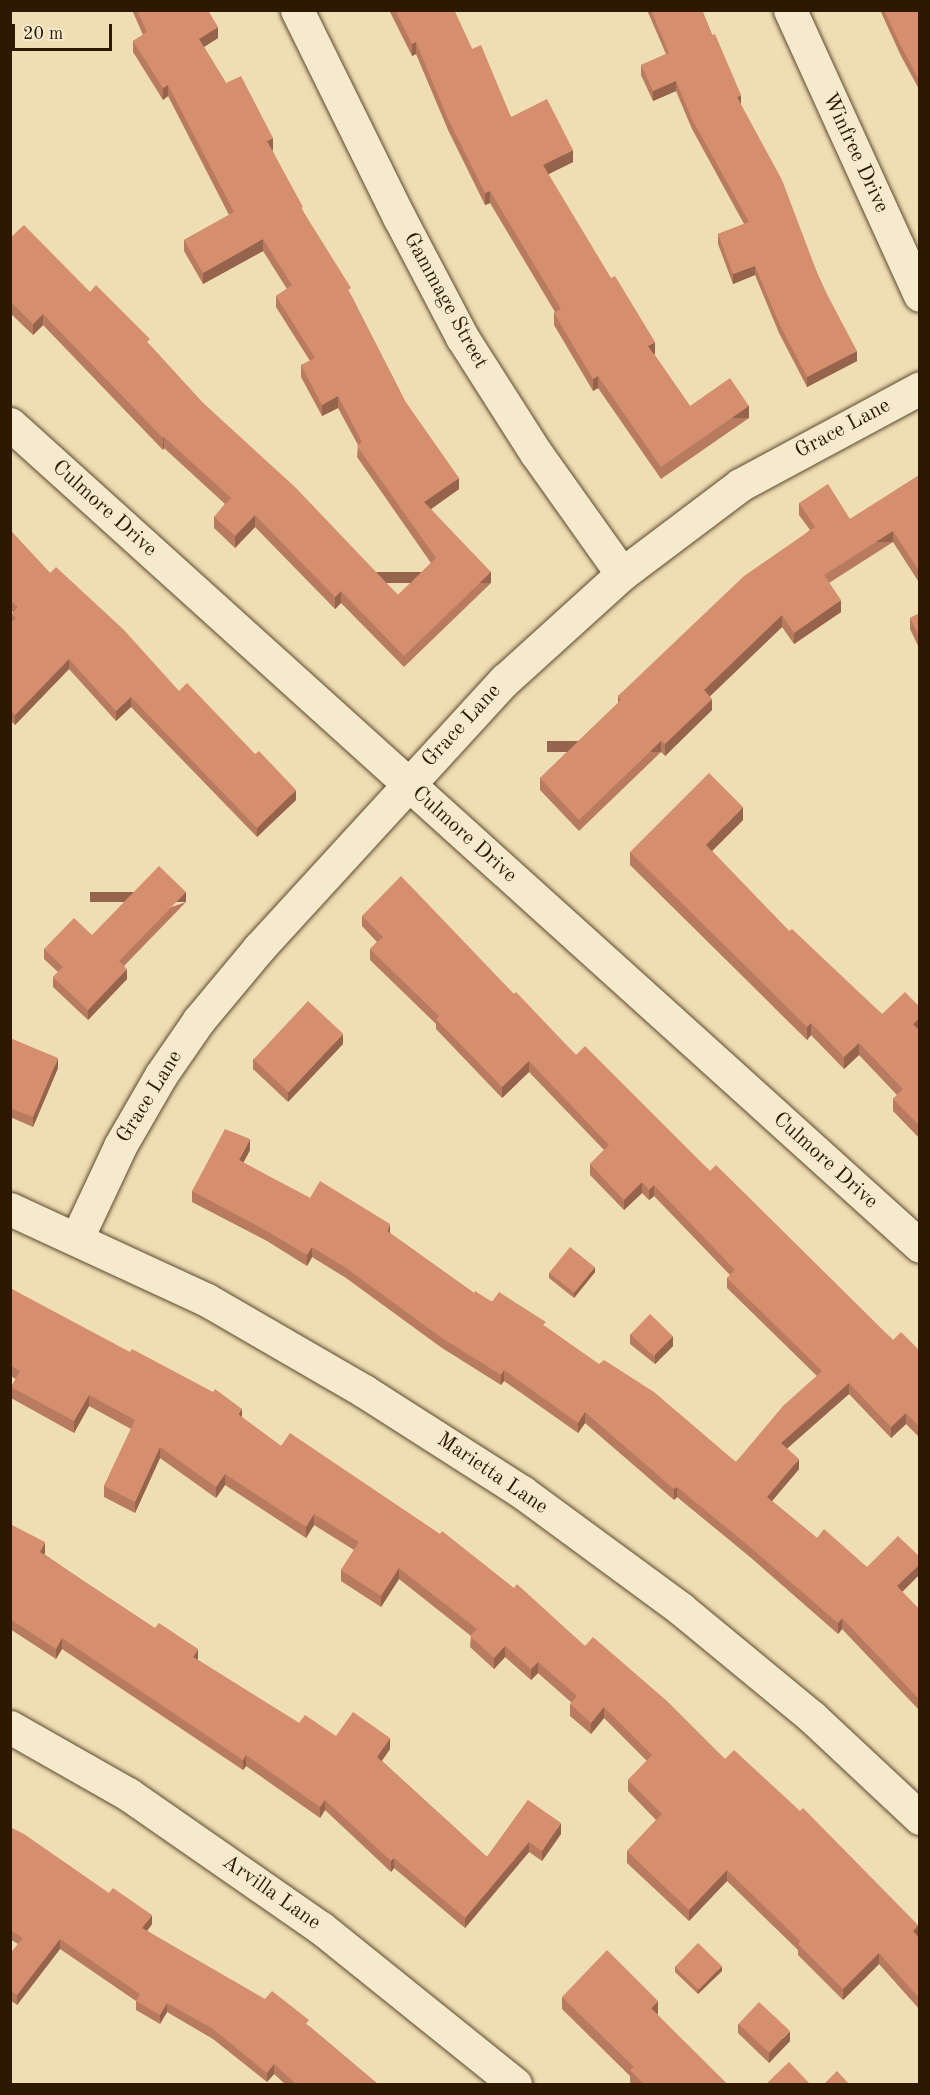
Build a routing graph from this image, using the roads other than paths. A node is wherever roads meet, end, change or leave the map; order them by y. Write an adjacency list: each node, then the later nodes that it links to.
1 (297, 10): 6 (street, Gammage Street)
2 (790, 10): 3 (street, Winfree Drive)
3 (920, 295)
4 (920, 388): 6 (street, Grace Lane)
5 (10, 424): 7 (street, Culmore Drive)
6 (622, 574): 7 (street, Grace Lane)
7 (408, 784): 9 (street, Grace Lane); 10 (street, Culmore Drive)
8 (10, 1209): 9 (street, Marietta Lane)
9 (76, 1238): 12 (street, Marietta Lane)
10 (920, 1246)
11 (10, 1726): 13 (street, Arvilla Lane)
12 (920, 1818)
13 (514, 2085)

